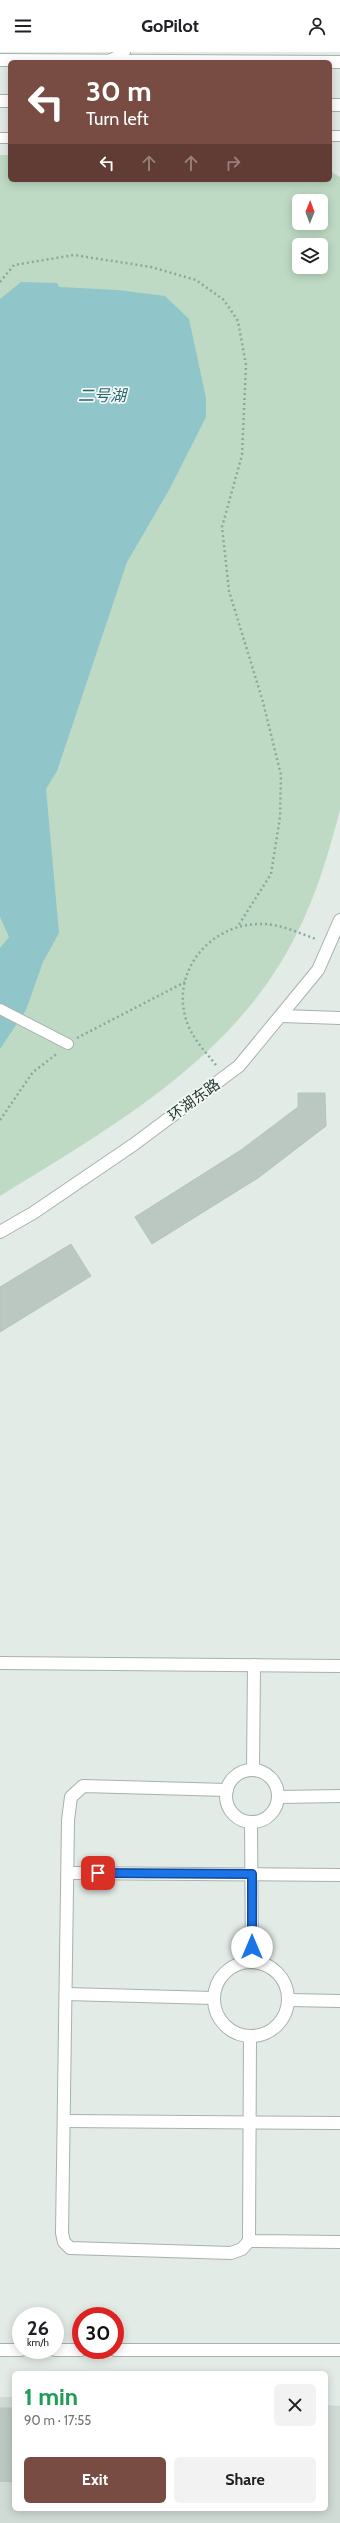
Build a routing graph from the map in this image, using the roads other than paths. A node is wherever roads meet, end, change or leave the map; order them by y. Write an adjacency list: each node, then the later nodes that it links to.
1 (125, 52): 2 (lane)
2 (108, 60)
3 (340, 920): 5 (street, 环湖东路)
4 (0, 1008): 7 (lane)
5 (282, 1016): 6 (street); 8 (street, 环湖东路)
6 (340, 1018)
7 (68, 1044)
8 (0, 1232)
9 (0, 1663): 10 (street)
10 (254, 1665): 11 (street); 12 (street)
11 (340, 1666)
12 (253, 1769): 13 (street); 14 (street)
13 (227, 1790): 16 (street); 17 (street)
14 (279, 1796): 15 (street); 16 (street)
15 (340, 1796)
16 (252, 1822): 18 (street)
17 (68, 1873): 18 (street); 21 (street)
18 (252, 1874): 19 (street); 20 (street)
19 (340, 1875)
20 (252, 1962): 22 (street); 23 (street)
21 (66, 1994): 22 (street); 26 (street)
22 (213, 1998): 25 (street)
23 (288, 2000): 24 (street); 25 (street)
24 (340, 2001)
25 (250, 2037): 27 (street)
26 (64, 2121): 27 (street); 29 (street)
27 (250, 2121): 28 (street); 29 (street)
28 (340, 2123)
29 (248, 2241): 30 (street)
30 (340, 2242)
31 (0, 2350): 32 (street)
32 (12, 2350)
33 (124, 2350): 34 (street)
34 (340, 2350)

